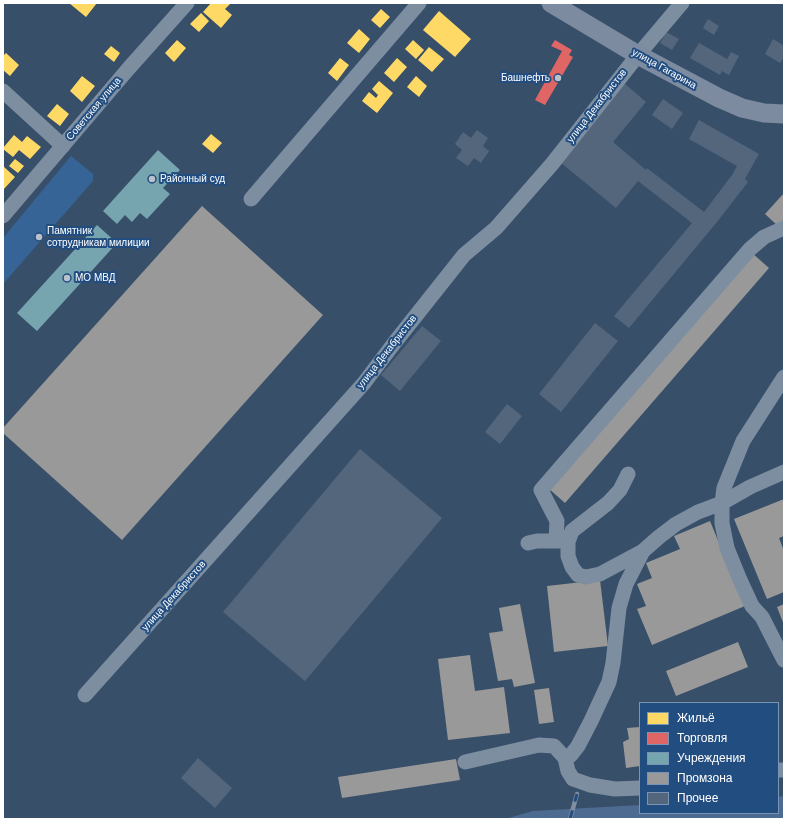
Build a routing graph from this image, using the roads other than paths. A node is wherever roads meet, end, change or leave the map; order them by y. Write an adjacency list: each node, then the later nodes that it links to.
1 (187, 3): 8 (street, Советская улица)
2 (419, 3): 9 (street)
3 (551, 3): 5 (main road, улица Гагарина)
4 (682, 3): 5 (street, улица Декабристов)
5 (638, 55): 7 (main road, улица Гагарина); 20 (street, улица Декабристов)
6 (3, 91): 8 (street)
7 (784, 114)
8 (63, 146): 10 (street, Советская улица)
9 (251, 199)
10 (3, 216)
11 (784, 228): 16 (street)
12 (784, 377): 15 (street)
13 (784, 472): 15 (street)
14 (628, 474): 16 (street)
15 (722, 503): 18 (street); 19 (street)
16 (562, 541): 17 (street); 18 (street)
17 (528, 543)
18 (643, 552): 21 (street)
19 (784, 660)
20 (85, 695)
21 (565, 758): 22 (street); 23 (street)
22 (465, 762)
23 (639, 788)

